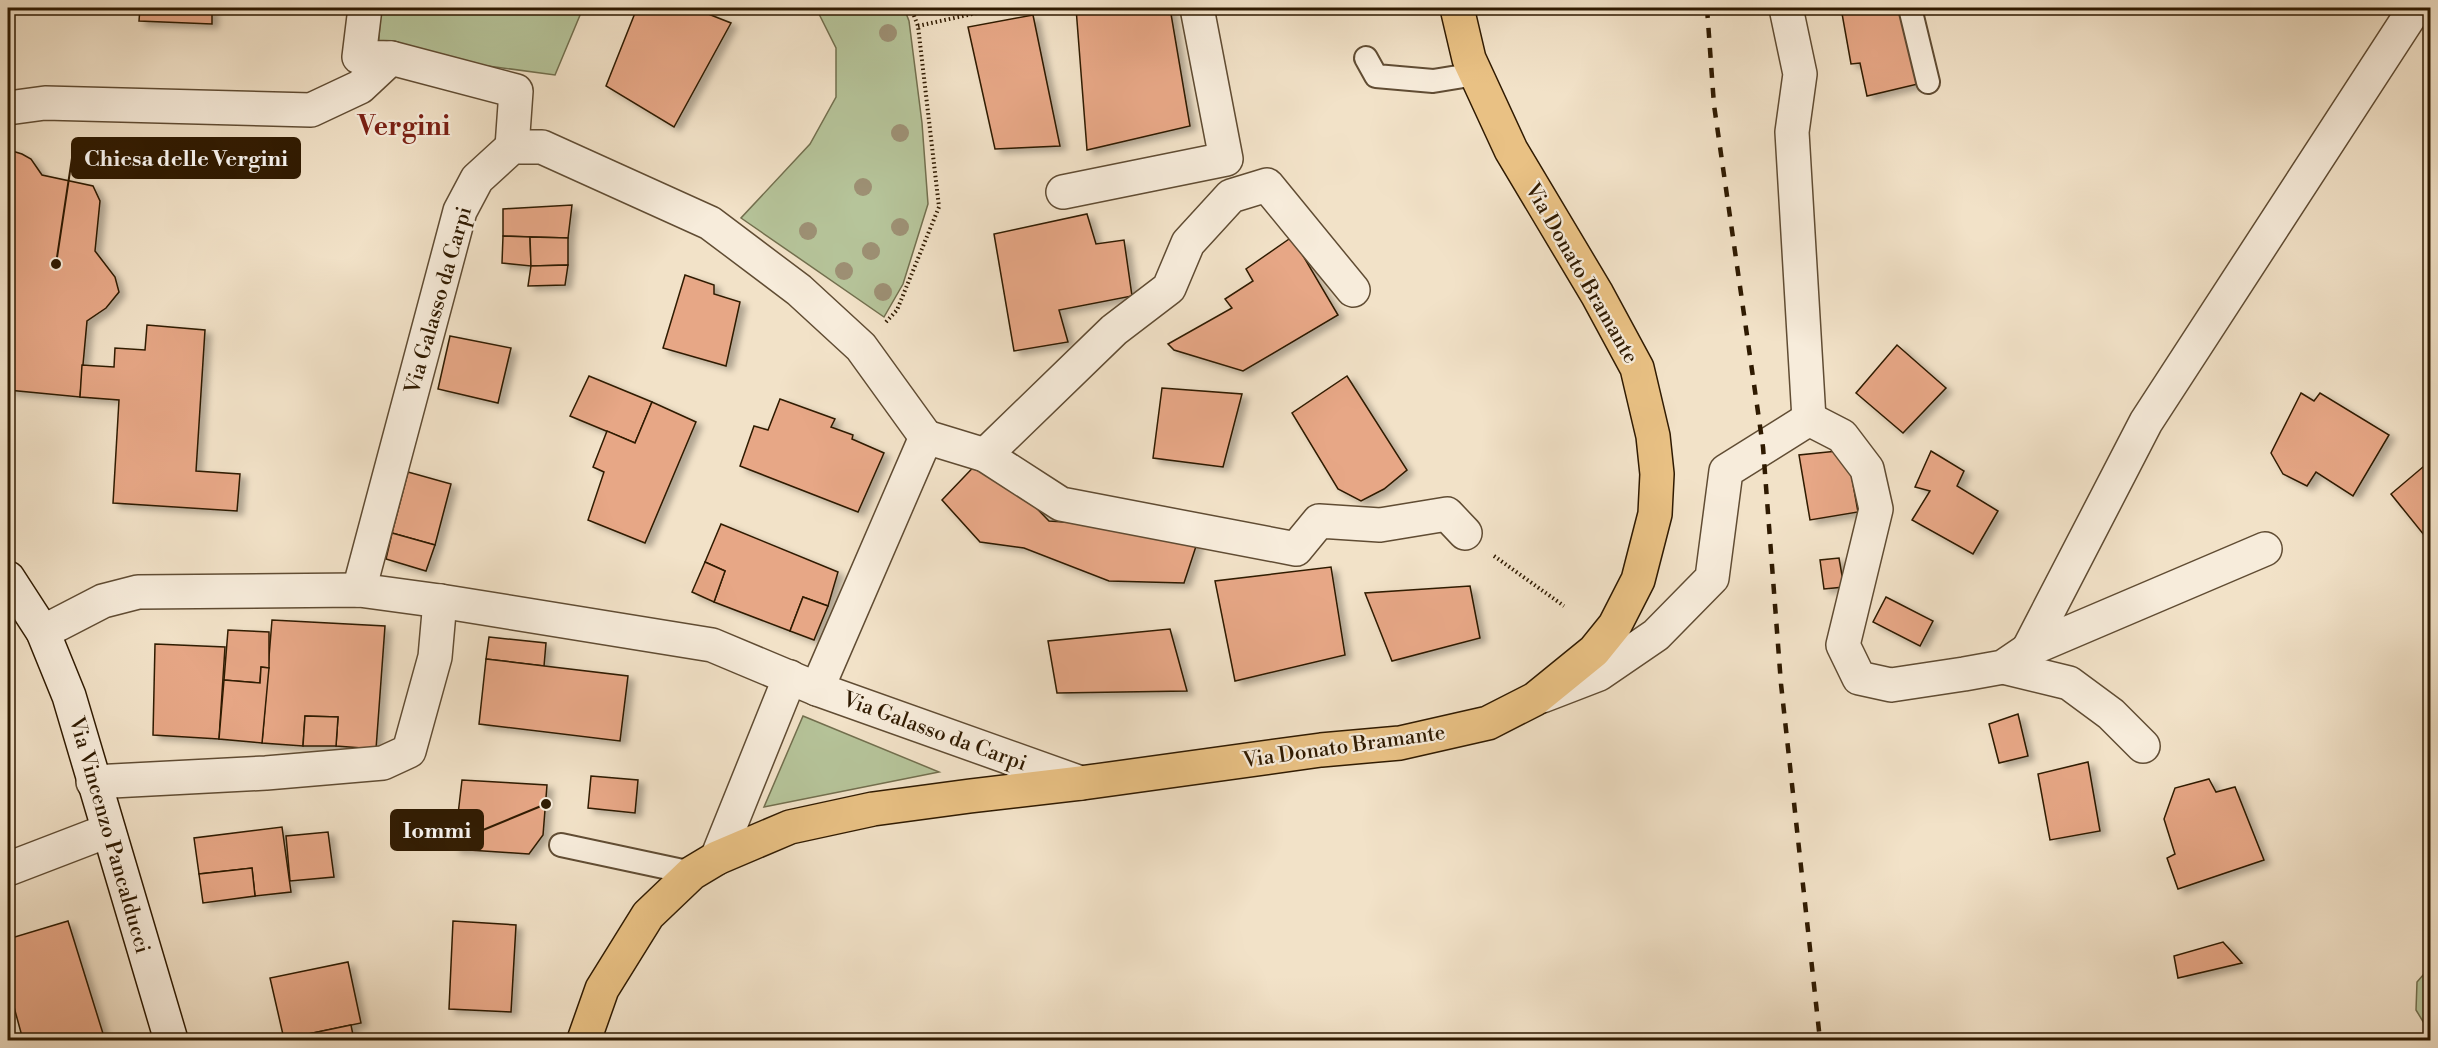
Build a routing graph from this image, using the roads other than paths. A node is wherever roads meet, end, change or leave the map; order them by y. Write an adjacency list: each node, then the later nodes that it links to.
1 (365, 8): 7 (street)
2 (1197, 8): 13 (street)
3 (1457, 8): 9 (main road, Via Donato Bramante)
4 (1786, 8): 15 (street)
5 (1910, 8): 10 (lane)
6 (2415, 8): 24 (street)
7 (391, 58): 11 (street); 12 (street)
8 (1366, 58): 9 (lane)
9 (1476, 74): 26 (main road, Via Donato Bramante)
10 (1928, 82)
11 (8, 108)
12 (512, 147): 16 (street); 21 (street, Via Galasso da Carpi)
13 (1063, 192)
14 (1353, 290): 17 (street)
15 (1809, 419): 24 (street); 26 (street)
16 (926, 437): 17 (street); 25 (street)
17 (985, 455): 18 (street)
18 (1465, 533)
19 (2265, 549): 24 (street)
20 (8, 578): 23 (street, Via Vincenzo Pancalducci)
21 (359, 590): 22 (street, Via Galasso da Carpi); 23 (street, Via Galasso da Carpi)
22 (440, 602): 25 (street, Via Galasso da Carpi); 28 (street)
23 (43, 632): 28 (street, Via Vincenzo Pancalducci)
24 (2016, 658): 27 (street)
25 (804, 683): 29 (street, Via Galasso da Carpi); 32 (street)
26 (1535, 699): 29 (main road, Via Donato Bramante)
27 (2143, 746)
28 (93, 782): 30 (street, Via Vincenzo Pancalducci)
29 (1081, 783): 32 (main road, Via Donato Bramante)
30 (107, 831): 33 (street); 34 (street, Via Vincenzo Pancalducci)
31 (561, 845): 32 (lane)
32 (704, 866): 35 (main road, Via Donato Bramante)
33 (8, 869)
34 (171, 1041)
35 (584, 1041)

